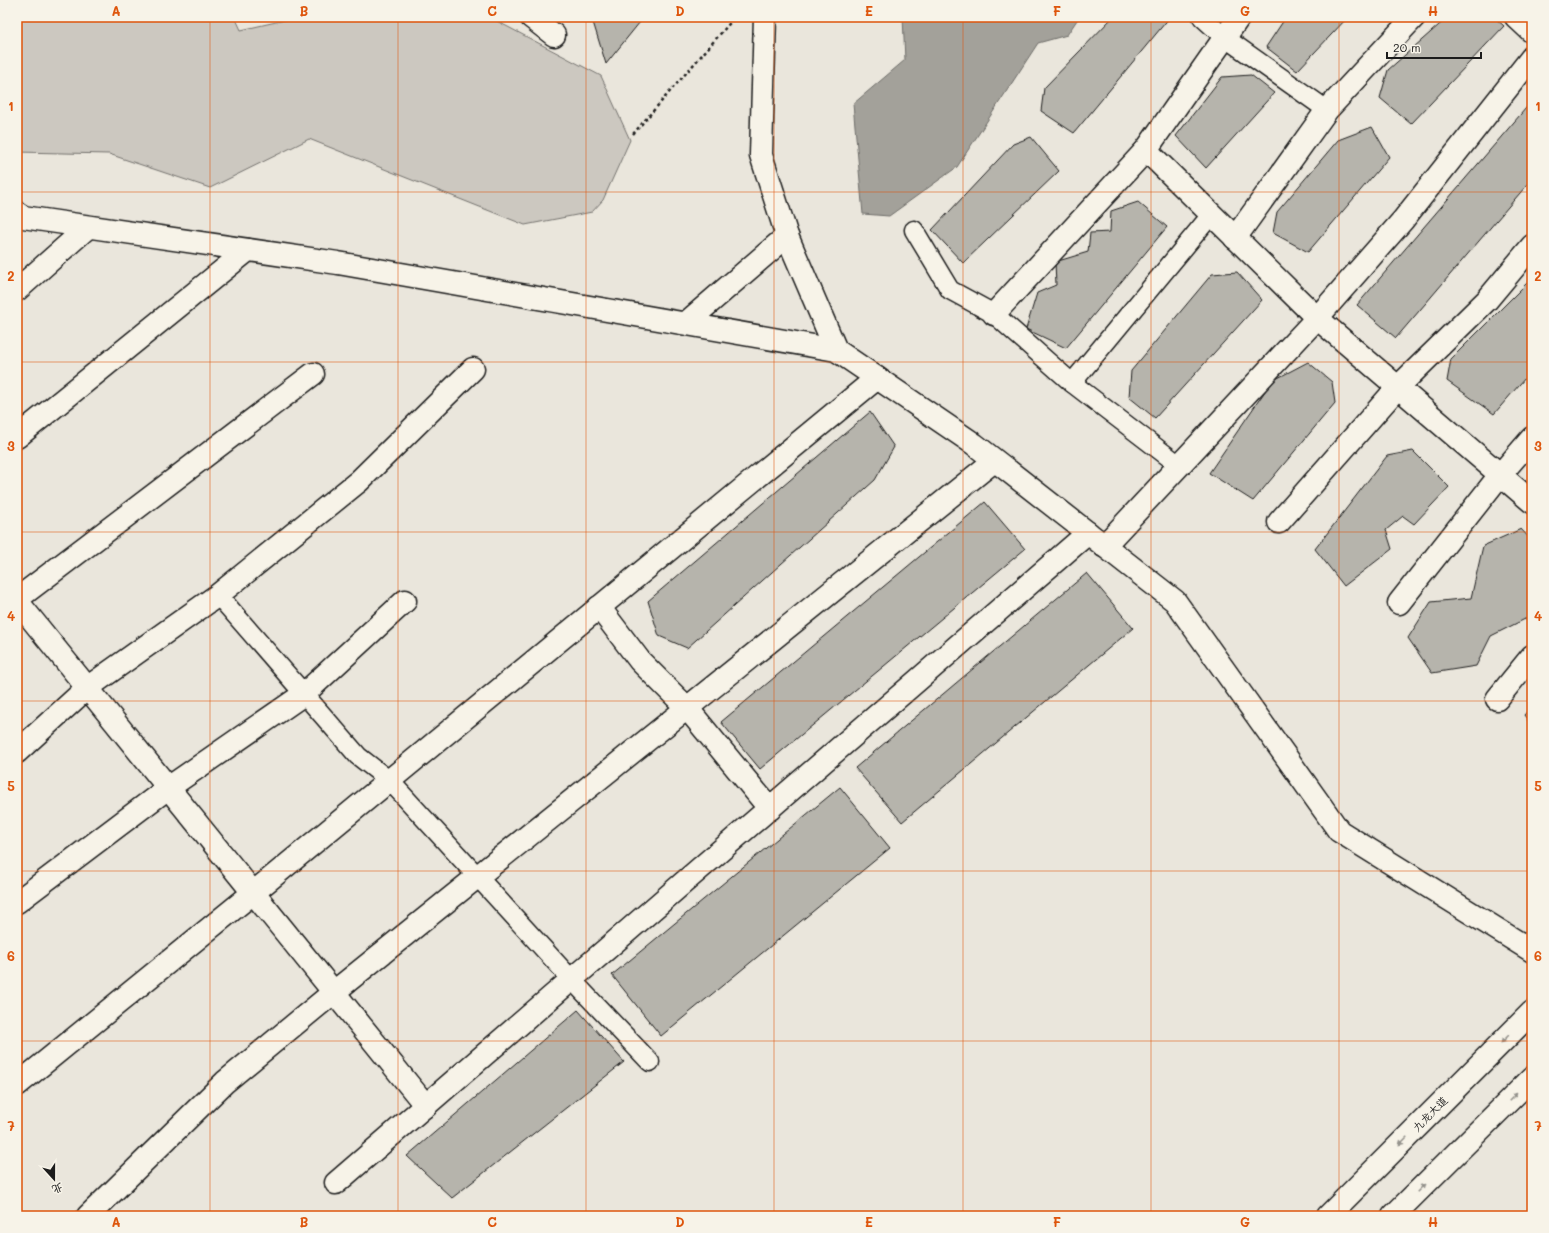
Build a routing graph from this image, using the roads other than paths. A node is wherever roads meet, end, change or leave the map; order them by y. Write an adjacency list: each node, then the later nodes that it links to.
1 (531, 17): 8 (street)
2 (765, 17): 17 (street)
3 (1202, 17): 9 (lane)
4 (1239, 17): 9 (street)
5 (1414, 17): 11 (street)
6 (1516, 17): 7 (street)
7 (1532, 32)
8 (554, 35)
9 (1224, 36): 11 (lane); 12 (street)
10 (1532, 57): 23 (street)
11 (1327, 110): 18 (street)
12 (1146, 150): 14 (street); 22 (street)
13 (17, 213): 15 (street)
14 (1211, 215): 18 (street); 29 (lane)
15 (88, 227): 20 (street); 21 (street)
16 (914, 230): 22 (lane)
17 (787, 236): 24 (street); 25 (street)
18 (1235, 238): 23 (street)
19 (1532, 246): 30 (street)
20 (248, 250): 24 (street); 31 (street)
21 (17, 290)
22 (994, 314): 29 (lane)
23 (1317, 318): 30 (street); 34 (street)
24 (686, 323): 25 (street)
25 (836, 350): 28 (street)
26 (473, 369): 39 (street)
27 (313, 374): 40 (street)
28 (877, 378): 33 (street); 43 (street)
29 (1072, 383): 34 (lane)
30 (1398, 387): 35 (street); 37 (street)
31 (17, 437)
32 (1532, 438): 35 (street)
33 (994, 461): 38 (street); 48 (street)
34 (1179, 465): 38 (street)
35 (1500, 475): 36 (street); 42 (street)
36 (1532, 502)
37 (1279, 522)
38 (1096, 540): 52 (street); 56 (street)
39 (218, 595): 45 (street); 46 (lane)
40 (17, 600): 45 (street)
41 (405, 601): 46 (street)
42 (1399, 603)
43 (599, 607): 48 (street); 50 (street)
44 (1532, 656): 47 (street)
45 (87, 688): 49 (street); 51 (street)
46 (304, 694): 50 (lane); 51 (street)
47 (1497, 699)
48 (687, 708): 52 (street); 53 (street)
49 (17, 752)
50 (390, 781): 53 (lane); 54 (street)
51 (168, 788): 54 (street); 55 (street)
52 (770, 809): 57 (street)
53 (478, 877): 57 (lane); 58 (street)
54 (253, 893): 58 (street); 62 (street)
55 (17, 902)
56 (1532, 951)
57 (572, 980): 60 (lane); 63 (street)
58 (334, 992): 63 (street); 65 (street)
59 (1532, 1012): 66 (street, 九龙大道, one-way to 66)
60 (650, 1062)
61 (1532, 1078): 67 (street, one-way to 61)
62 (17, 1085)
63 (426, 1106): 64 (street)
64 (336, 1183)
65 (88, 1216)
66 (1328, 1216)
67 (1393, 1216)

